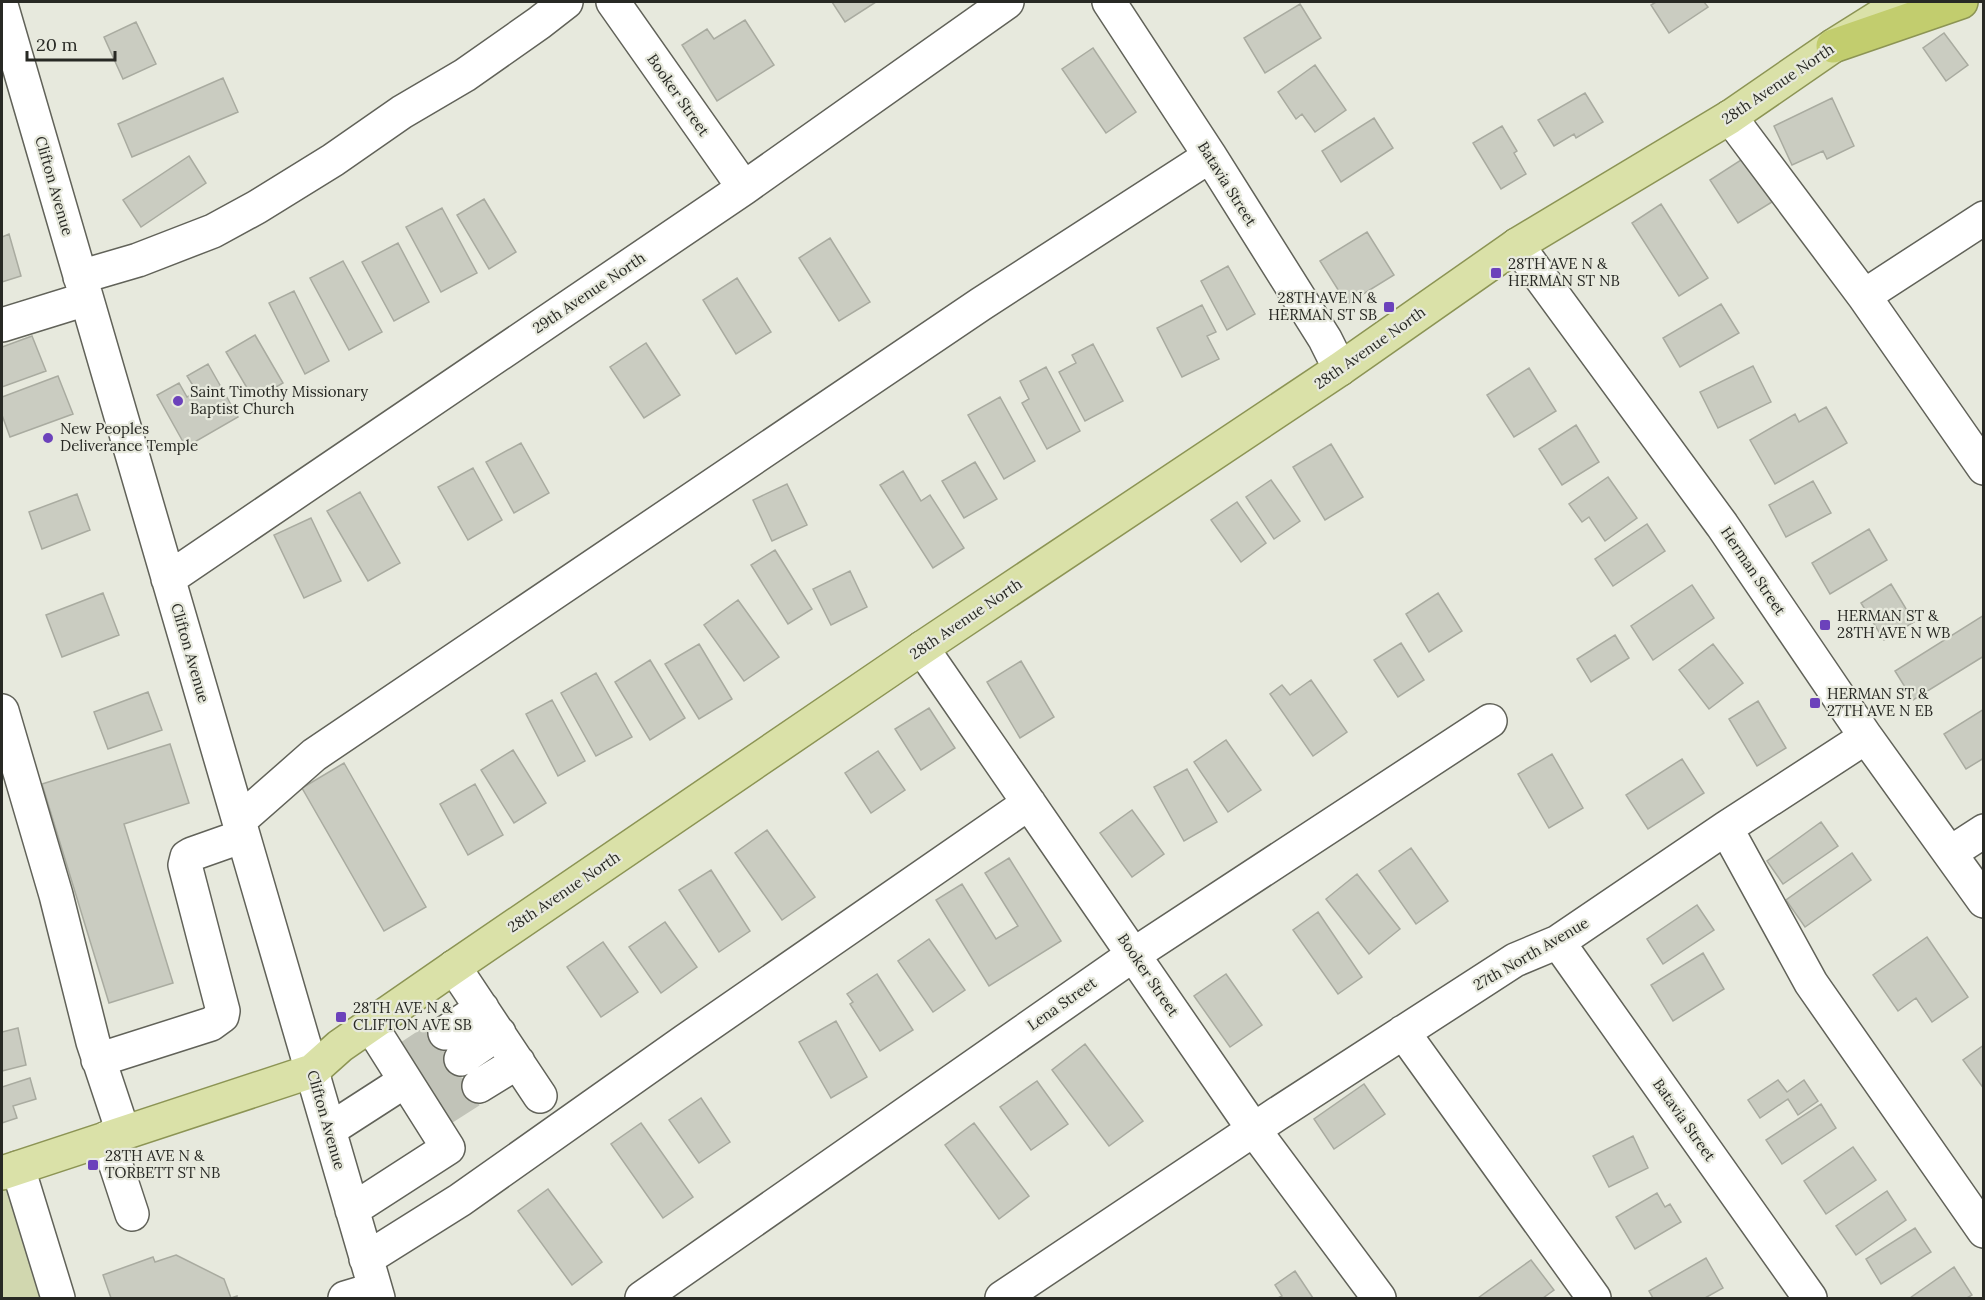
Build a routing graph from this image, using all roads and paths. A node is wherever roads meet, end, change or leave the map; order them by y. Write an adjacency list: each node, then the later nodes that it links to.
1 (566, 2): 14 (street)
2 (613, 2): 11 (street, Booker Street)
3 (1007, 2): 11 (street, 29th Avenue North)
4 (1109, 2): 10 (street, Batavia Street)
5 (1903, 2): 8 (main road, 28th Avenue North)
6 (1961, 2): 8 (highway)
7 (2, 8): 14 (street, Clifton Avenue)
8 (1833, 46): 9 (main road, 28th Avenue North)
9 (1730, 117): 13 (main road, 28th Avenue North); 15 (street)
10 (1210, 156): 17 (street, Batavia Street); 25 (street)
11 (744, 188): 19 (street, 29th Avenue North)
12 (1983, 218): 15 (street)
13 (1517, 245): 17 (main road, 28th Avenue North); 23 (street, Herman Street)
14 (83, 288): 16 (street); 19 (street, Clifton Avenue)
15 (1864, 296): 18 (street)
16 (2, 325)
17 (1340, 369): 20 (main road, 28th Avenue North)
18 (1983, 468)
19 (168, 579): 25 (street, Clifton Avenue)
20 (922, 648): 24 (street, Booker Street); 32 (main road, 28th Avenue North)
21 (2, 711): 37 (street)
22 (1490, 720): 31 (street, Lena Street)
23 (1866, 737): 26 (street, 27th North Avenue); 28 (street, Herman Street)
24 (1029, 803): 31 (street, Booker Street); 50 (street)
25 (241, 828): 37 (street); 39 (street, Clifton Avenue)
26 (1726, 828): 30 (street, 27th North Avenue); 49 (street)
27 (1983, 831): 28 (street)
28 (1950, 853): 29 (street, Herman Street)
29 (1983, 901)
30 (1558, 942): 35 (street, 27th North Avenue); 56 (street, Batavia Street)
31 (1133, 954): 44 (street, Booker Street); 52 (street, Lena Street)
32 (454, 967): 33 (street); 34 (main road, 28th Avenue North)
33 (491, 1021): 36 (street); 38 (street)
34 (371, 1026): 39 (main road, 28th Avenue North); 40 (street)
35 (1403, 1032): 44 (street, 27th North Avenue); 55 (street)
36 (453, 1046)
37 (98, 1060): 45 (street)
38 (518, 1062): 41 (street); 42 (street)
39 (312, 1071): 43 (street, Clifton Avenue); 45 (main road, 28th Avenue North)
40 (409, 1076): 43 (street); 47 (street)
41 (479, 1086)
42 (540, 1096)
43 (329, 1130): 47 (street, Clifton Avenue)
44 (1254, 1130): 53 (street, 27th North Avenue); 54 (street, Booker Street)
45 (115, 1135): 46 (main road, 28th Avenue North); 48 (street)
46 (10, 1170): 51 (street)
47 (352, 1210): 50 (street, Clifton Avenue)
48 (132, 1214)
49 (1983, 1232)
50 (366, 1286)
51 (58, 1299)
52 (642, 1299)
53 (1002, 1299)
54 (1379, 1299)
55 (1594, 1299)
56 (1810, 1299)

